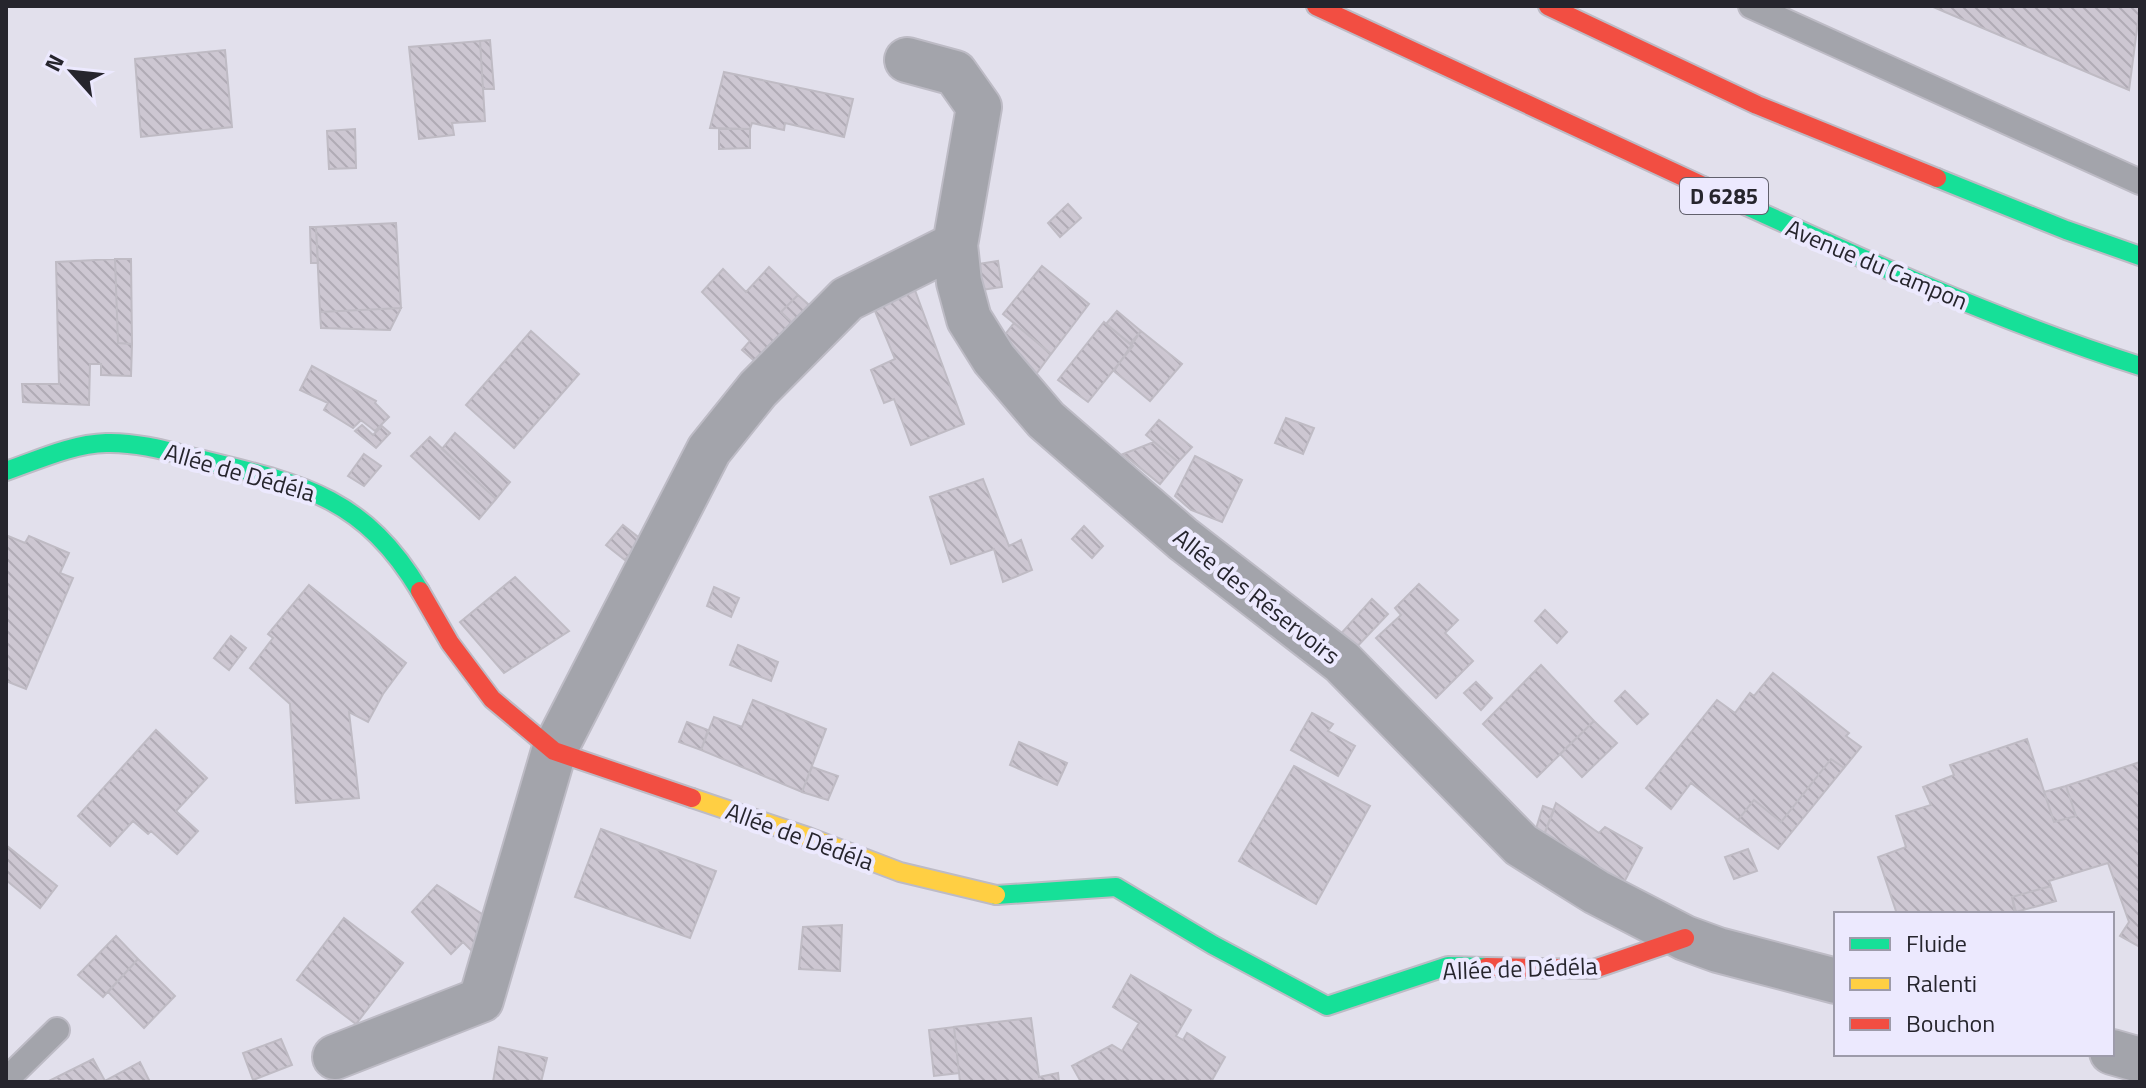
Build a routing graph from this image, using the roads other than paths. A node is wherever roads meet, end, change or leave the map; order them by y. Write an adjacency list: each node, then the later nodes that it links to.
1 (1316, 6): 8 (street, Avenue du Campon / D 6285)
2 (1548, 6): 7 (street)
3 (1751, 6): 5 (lane)
4 (907, 60): 6 (street, Allée des Réservoirs)
5 (2140, 182)
6 (955, 245): 10 (street); 11 (street, Allée des Réservoirs)
7 (2140, 256)
8 (2140, 366)
9 (6, 471): 10 (street, Allée de Dédéla)
10 (554, 751): 11 (street, Allée de Dédéla); 15 (street)
11 (1685, 938): 12 (street, Allée des Réservoirs)
12 (1834, 980)
13 (57, 1030): 17 (lane)
14 (2114, 1053): 16 (street)
15 (335, 1057)
16 (2140, 1060)
17 (6, 1080)

